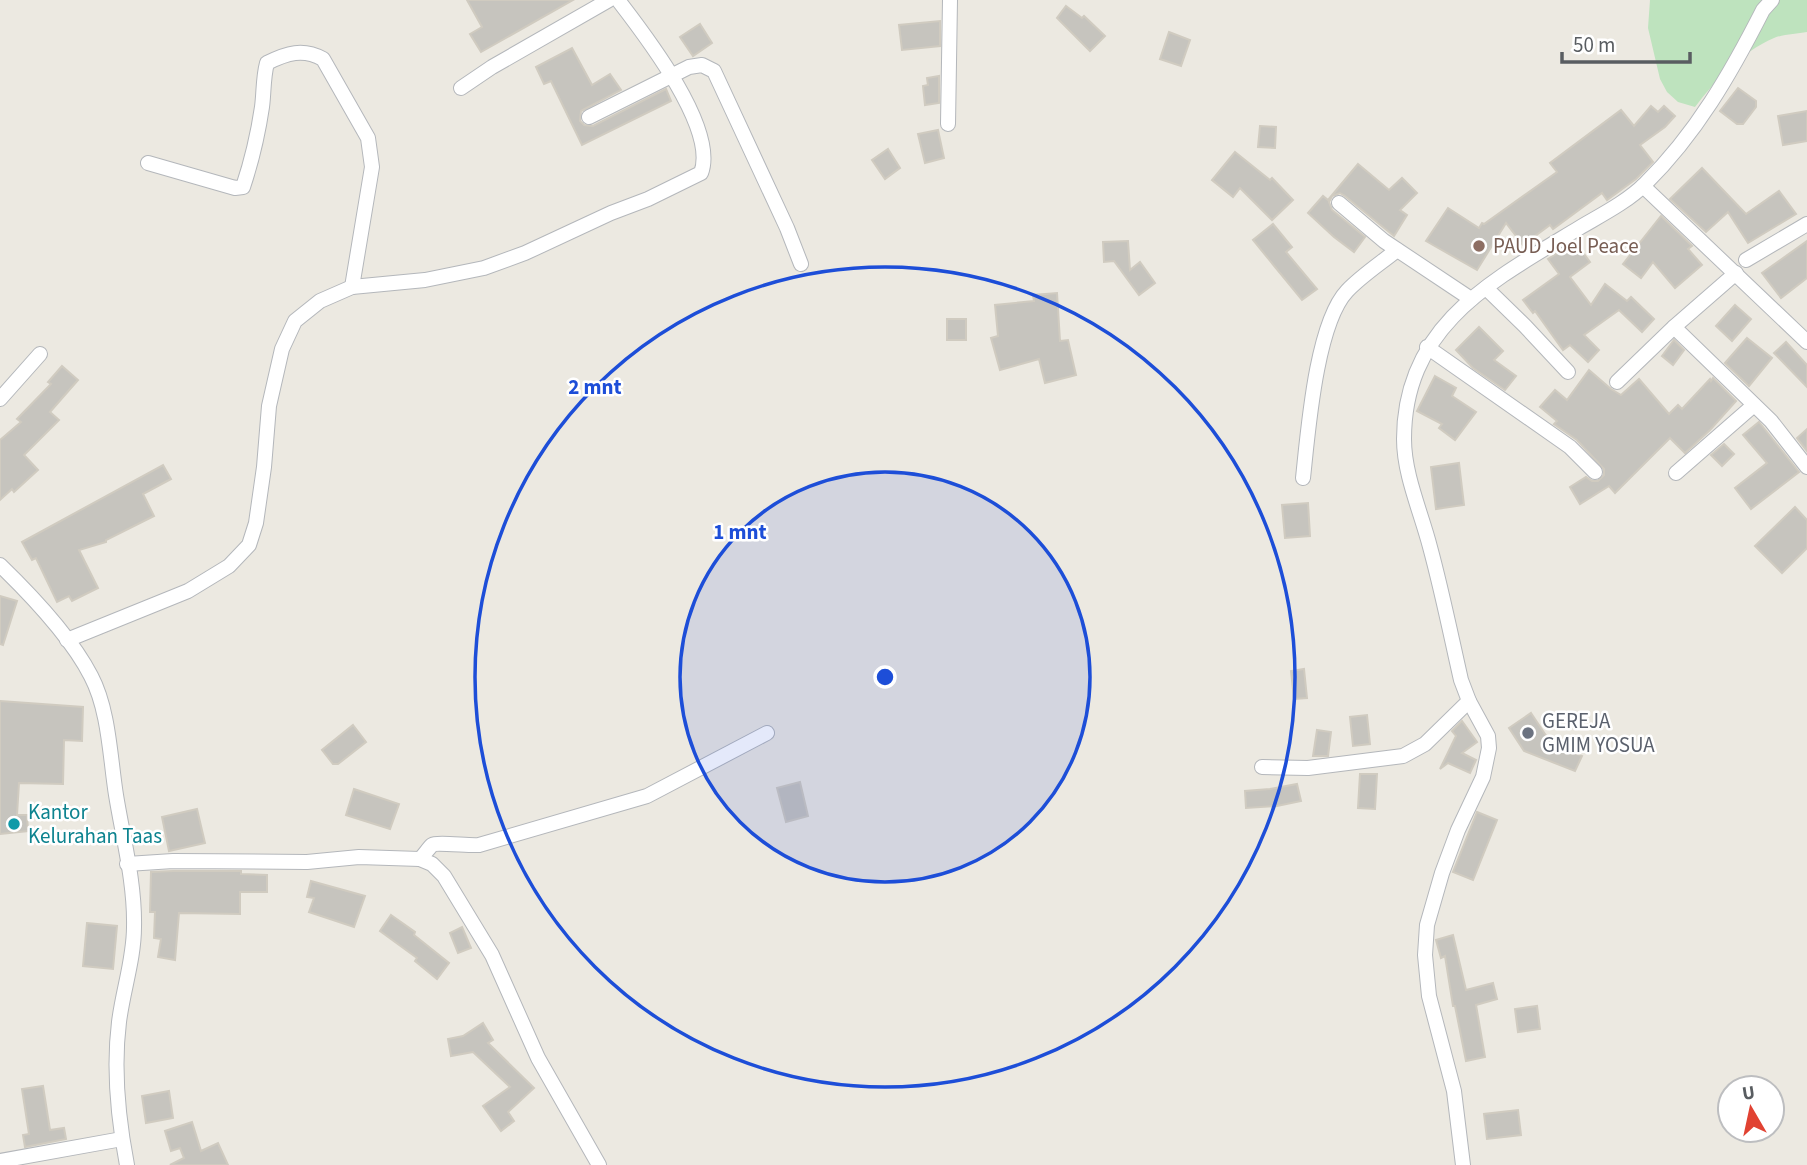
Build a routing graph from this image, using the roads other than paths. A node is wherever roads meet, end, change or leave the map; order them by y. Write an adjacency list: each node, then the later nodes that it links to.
1 (609, 0): 6 (street)
2 (618, 0): 5 (street)
3 (950, 0): 8 (street)
4 (1772, 0): 10 (street)
5 (671, 77): 7 (street); 15 (street); 17 (street)
6 (461, 88)
7 (589, 117)
8 (948, 124)
9 (148, 163): 17 (street)
10 (1643, 186): 16 (street); 18 (street)
11 (1339, 203): 13 (street)
12 (1807, 224): 14 (street)
13 (1397, 250): 19 (street); 31 (street)
14 (1746, 260)
15 (801, 264)
16 (1736, 273): 20 (street); 21 (street)
17 (352, 287): 33 (street)
18 (1486, 288): 19 (street); 24 (street)
19 (1471, 299): 22 (street)
20 (1674, 327): 25 (street); 27 (street)
21 (1807, 342)
22 (1427, 347): 29 (street); 34 (street)
23 (40, 354): 26 (street)
24 (1568, 372)
25 (1617, 382)
26 (0, 399)
27 (1754, 404): 28 (street); 30 (street)
28 (1807, 467)
29 (1595, 472)
30 (1676, 473)
31 (1303, 478)
32 (0, 565): 33 (street)
33 (67, 640): 38 (street)
34 (1469, 701): 36 (street); 43 (street)
35 (767, 733): 37 (street)
36 (1262, 767)
37 (420, 859): 38 (street); 42 (street)
38 (127, 864): 39 (street)
39 (122, 1139): 40 (street); 41 (street)
40 (0, 1161)
41 (127, 1165)
42 (599, 1165)
43 (1462, 1165)

